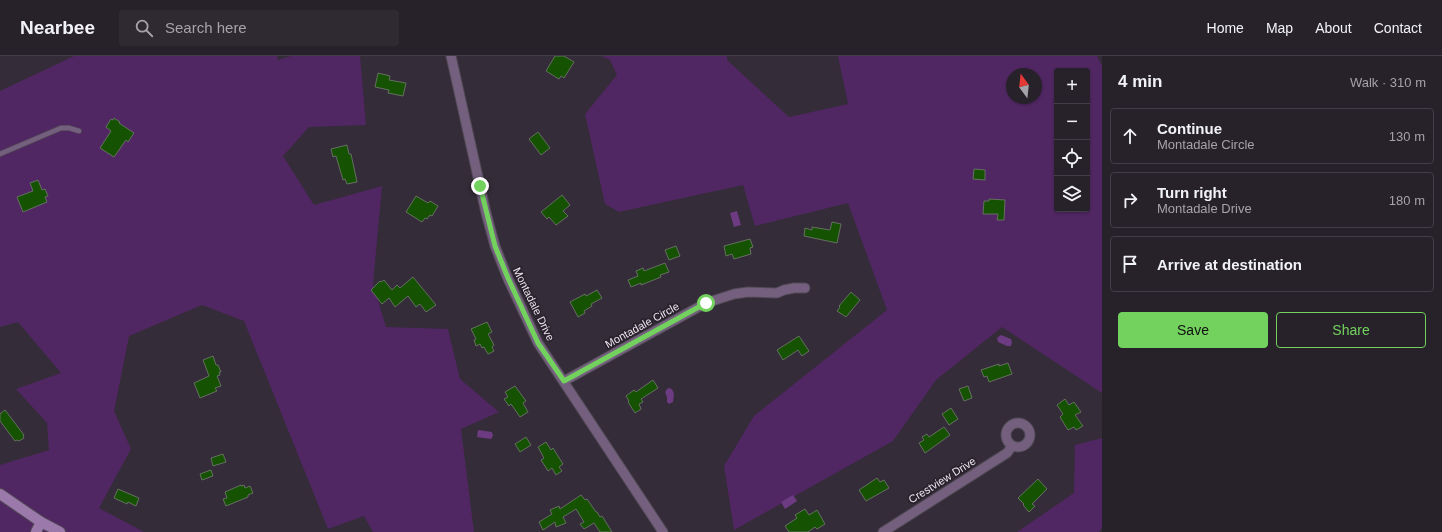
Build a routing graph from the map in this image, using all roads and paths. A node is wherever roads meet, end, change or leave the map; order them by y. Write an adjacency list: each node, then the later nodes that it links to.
1 (451, 56): 5 (street, Montadale Drive)
2 (78, 131): 3 (lane)
3 (0, 154)
4 (805, 288): 5 (street, Montadale Circle)
5 (564, 381): 11 (street, Montadale Drive)
6 (1012, 446): 12 (street, Crestview Drive)
7 (0, 494): 8 (street)
8 (41, 522): 9 (street); 10 (street)
9 (36, 532)
10 (60, 532)
11 (663, 532)
12 (883, 532)

